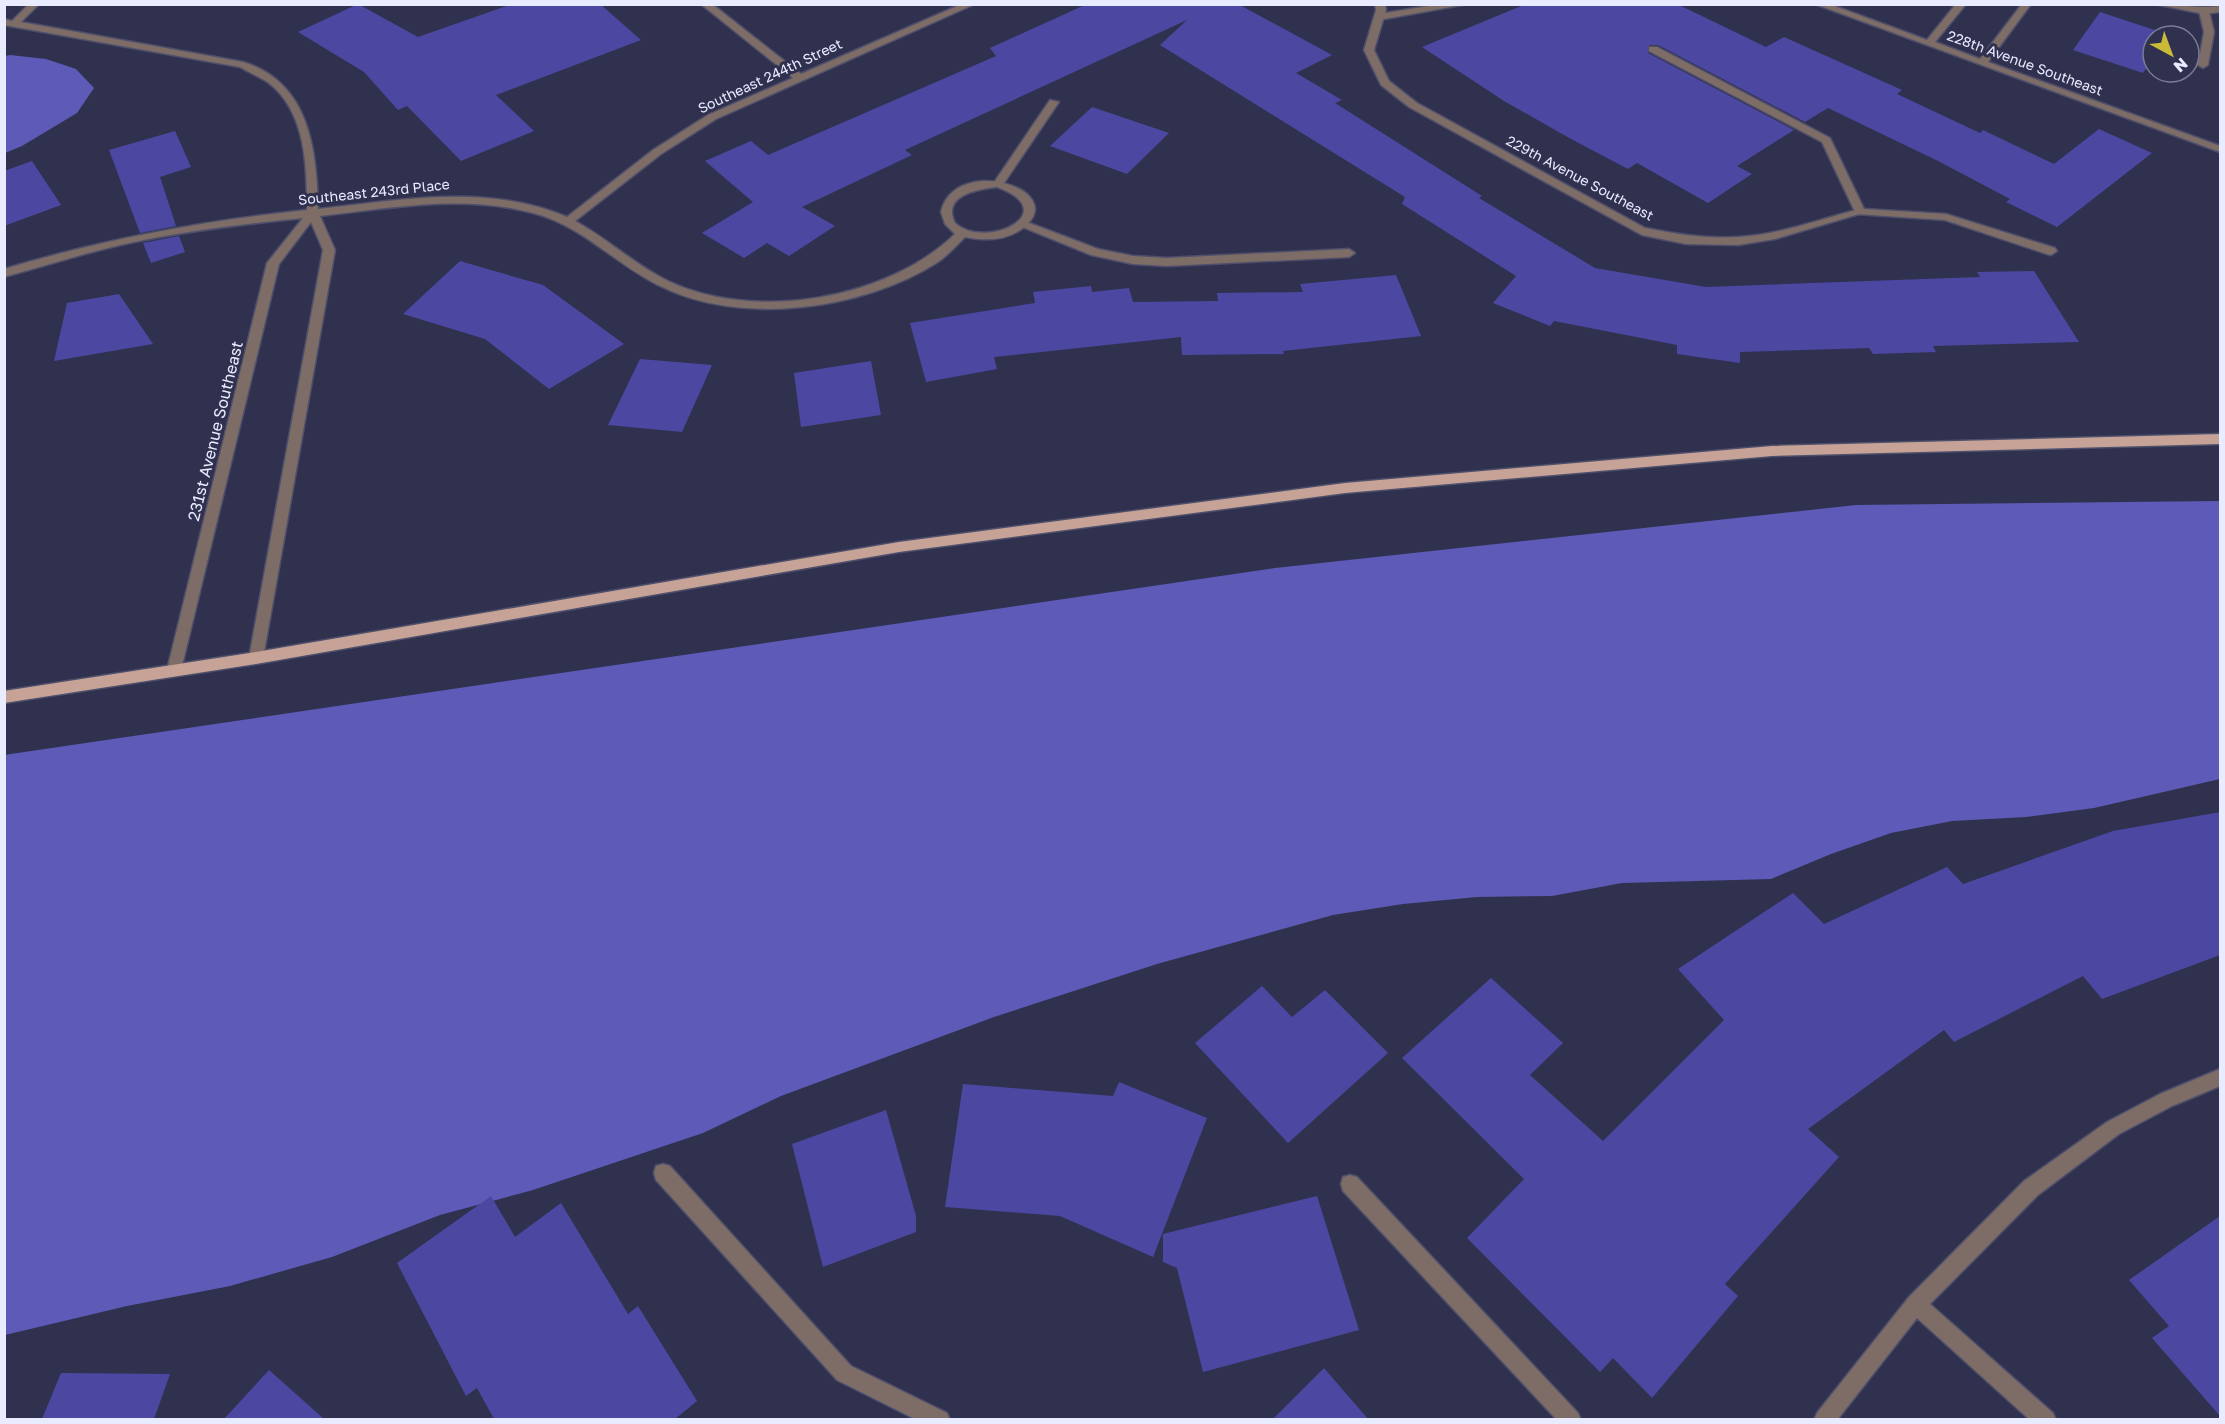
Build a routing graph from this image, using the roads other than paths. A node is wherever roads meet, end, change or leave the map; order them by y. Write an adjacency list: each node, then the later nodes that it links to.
1 (35, 4): 13 (street)
2 (705, 4): 18 (street)
3 (971, 4): 18 (street, Southeast 244th Street)
4 (1380, 4): 12 (street, 229th Avenue Southeast)
5 (1463, 4): 12 (street)
6 (1819, 4): 14 (street, 228th Avenue Southeast)
7 (1962, 4): 14 (street)
8 (2027, 4): 16 (street)
9 (2159, 4): 11 (street)
10 (2220, 9): 11 (street)
11 (2204, 11): 17 (street)
12 (1379, 17): 22 (street, 229th Avenue Southeast)
13 (10, 22): 23 (street)
14 (1929, 43): 16 (street, 228th Avenue Southeast)
15 (1653, 49): 22 (street)
16 (1983, 62): 20 (street, 228th Avenue Southeast)
17 (2203, 65)
18 (799, 78): 24 (street, Southeast 244th Street)
19 (1054, 102): 21 (street)
20 (2220, 149)
21 (998, 184): 25 (street); 26 (street)
22 (1860, 212): 27 (street, 229th Avenue Southeast)
23 (313, 213): 24 (street, Southeast 243rd Place); 29 (street, Southeast 243rd Place); 31 (street); 32 (street, 231st Avenue Southeast)
24 (567, 222): 26 (street, Southeast 243rd Place)
25 (1024, 224): 26 (street); 28 (street)
26 (963, 233)
27 (2051, 250)
28 (1349, 254)
29 (4, 273)
30 (2220, 439): 31 (main road)
31 (256, 658): 32 (main road)
32 (174, 670): 33 (main road)
33 (4, 697)
34 (2220, 1078): 37 (street)
35 (663, 1173): 38 (street)
36 (1350, 1184): 39 (street)
37 (1916, 1304): 40 (street); 41 (street)
38 (940, 1419)
39 (1571, 1419)
40 (1824, 1419)
41 (2046, 1419)

